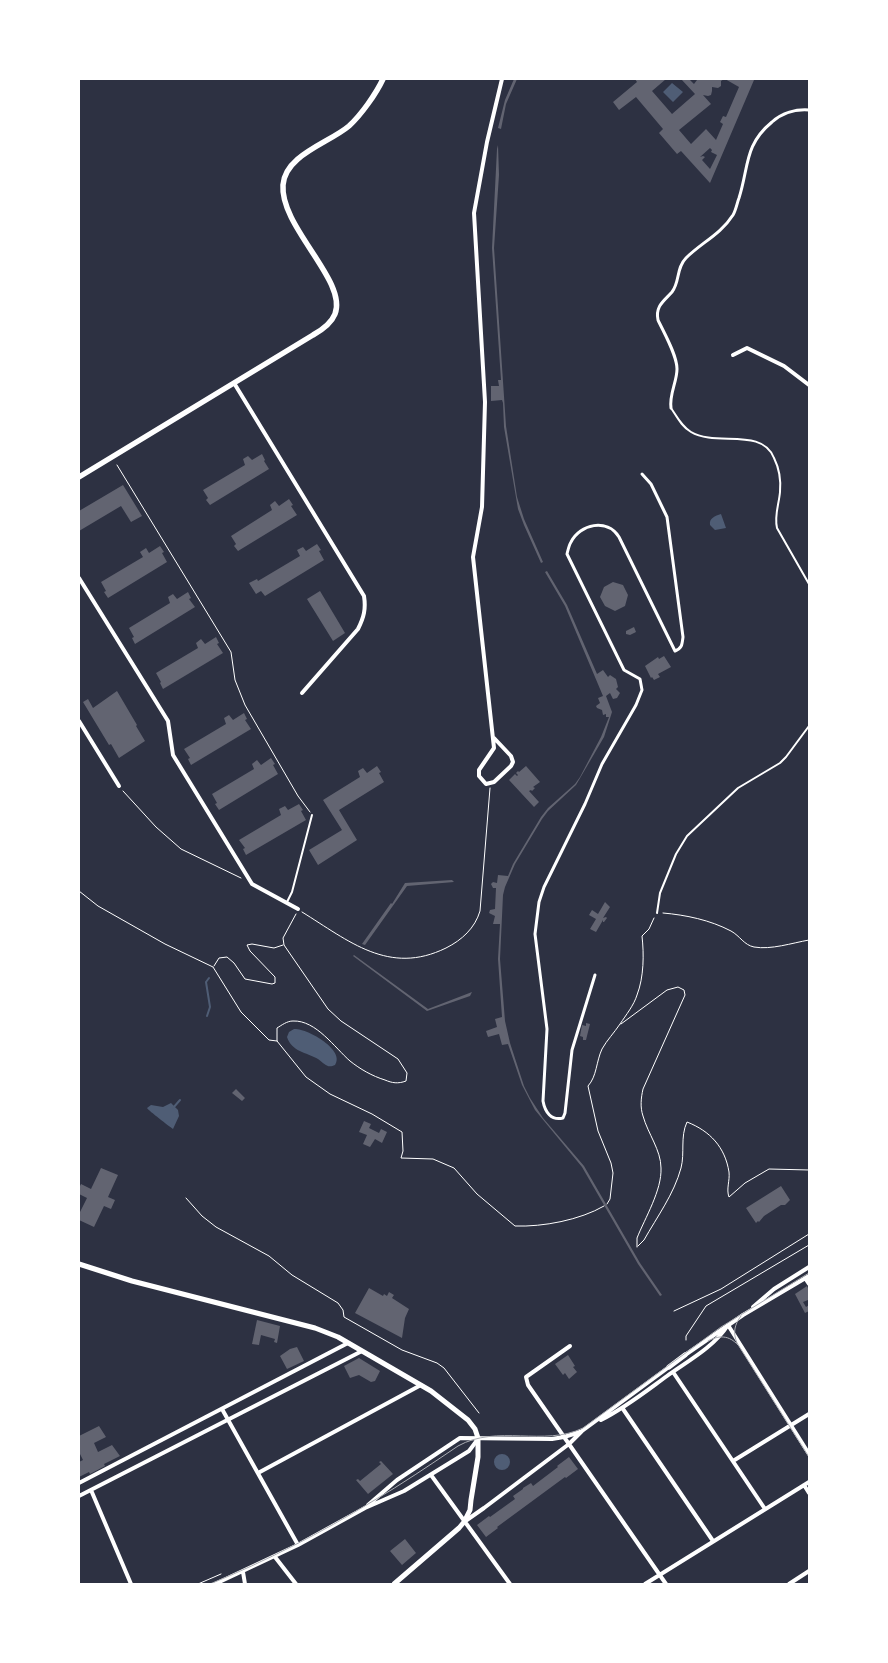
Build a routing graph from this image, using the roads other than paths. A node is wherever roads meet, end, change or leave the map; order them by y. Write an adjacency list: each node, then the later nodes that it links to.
1 (383, 79): 5 (main road)
2 (502, 79): 15 (street)
3 (809, 110): 7 (street)
4 (733, 355): 6 (street)
5 (234, 383): 9 (main road); 12 (street)
6 (809, 385)
7 (671, 408): 11 (lane)
8 (642, 474): 21 (street)
9 (79, 477)
10 (79, 578): 18 (street)
11 (809, 584)
12 (302, 693)
13 (79, 721): 16 (street)
14 (809, 726): 20 (lane)
15 (494, 738): 15 (street)
16 (119, 786)
17 (312, 815): 18 (lane)
18 (286, 903): 19 (street)
19 (298, 909)
20 (657, 913)
21 (595, 975)
22 (79, 1264): 28 (street)
23 (809, 1267): 26 (street)
24 (807, 1277): 25 (street); 26 (street)
25 (809, 1284)
26 (743, 1315): 27 (street)
27 (728, 1325): 31 (street); 33 (street); 40 (street)
28 (348, 1343): 30 (street); 35 (street)
29 (570, 1346): 42 (street)
30 (362, 1351): 34 (street); 38 (street)
31 (685, 1355): 32 (street)
32 (669, 1367): 39 (street)
33 (673, 1372): 36 (street); 46 (street)
34 (421, 1385): 43 (street); 47 (street)
35 (222, 1409): 38 (street); 50 (street)
36 (623, 1409): 39 (street); 58 (street)
37 (809, 1414): 40 (street)
38 (228, 1420): 47 (street); 52 (street)
39 (592, 1425): 41 (street)
40 (790, 1425): 45 (street); 46 (street)
41 (582, 1431): 42 (street); 44 (street)
42 (564, 1438): 43 (street); 44 (street)
43 (479, 1439): 48 (street); 55 (street); 57 (street)
44 (569, 1444): 57 (street); 63 (street)
45 (809, 1454)
46 (733, 1461): 56 (street)
47 (258, 1473): 59 (street)
48 (431, 1475): 55 (street); 57 (street)
49 (809, 1482): 51 (street)
50 (79, 1483)
51 (804, 1484): 53 (street); 56 (street)
52 (91, 1490): 54 (street); 65 (street)
53 (809, 1493)
54 (79, 1496)
55 (365, 1508): 59 (street)
56 (765, 1509): 58 (street)
57 (464, 1522): 64 (street); 69 (street)
58 (714, 1541): 63 (street)
59 (298, 1545): 60 (street)
60 (275, 1557): 62 (street); 68 (street)
61 (809, 1571): 72 (street)
62 (243, 1572): 66 (street); 67 (street)
63 (660, 1575): 70 (street); 71 (street)
64 (396, 1583)
65 (131, 1584)
66 (215, 1584)
67 (245, 1584)
68 (296, 1584)
69 (510, 1584)
70 (645, 1584)
71 (666, 1584)
72 (789, 1584)

